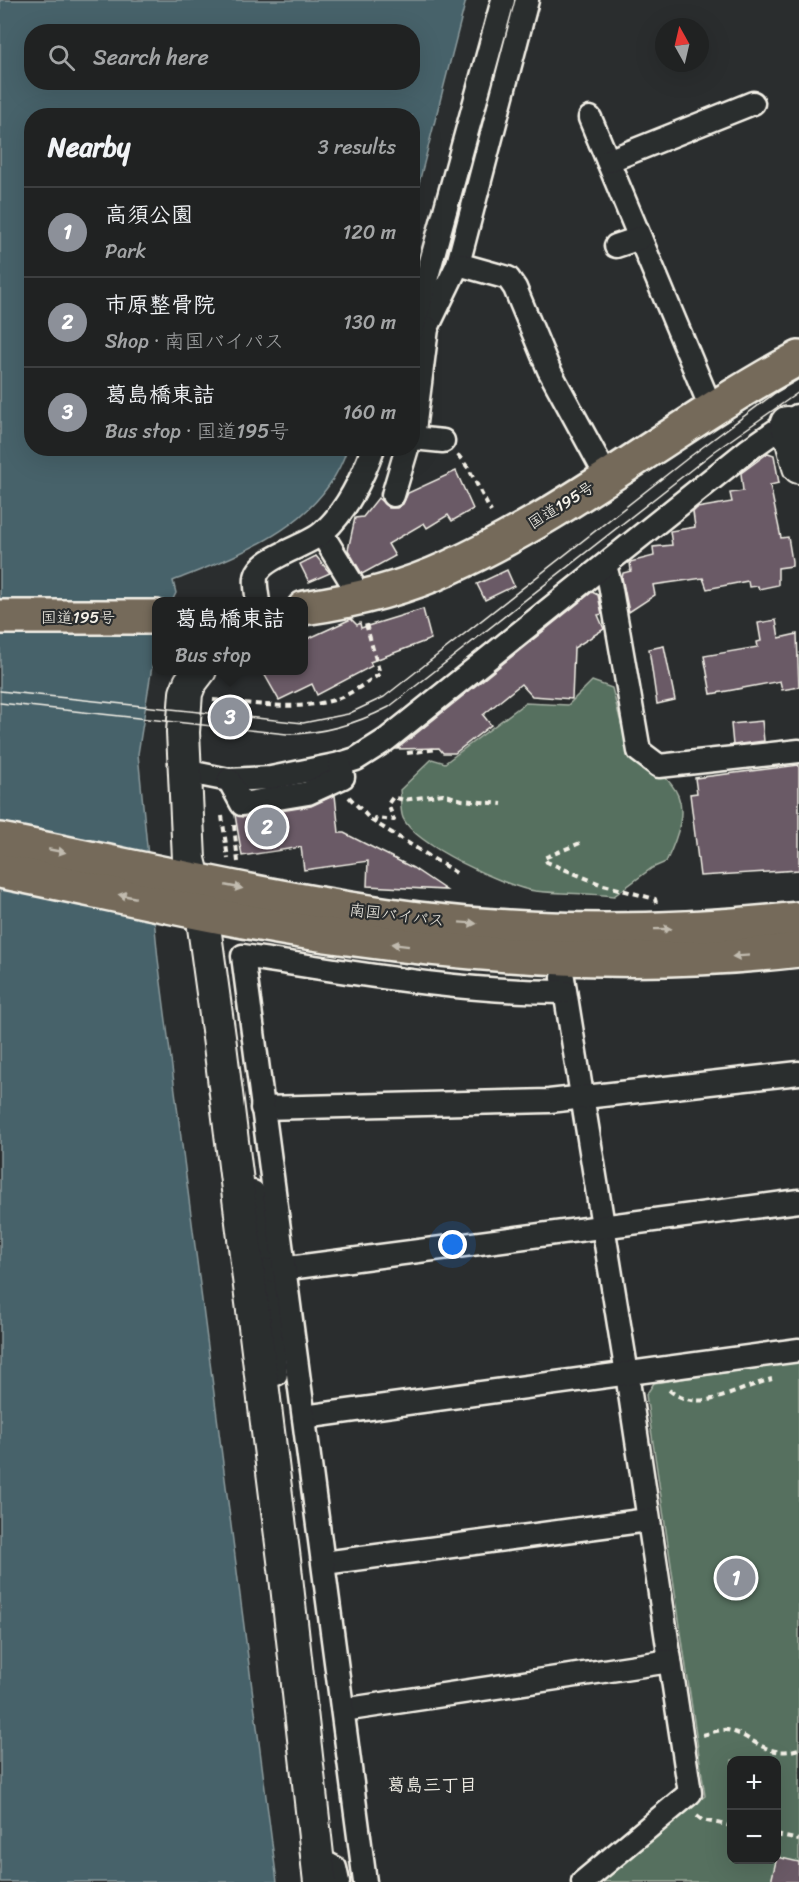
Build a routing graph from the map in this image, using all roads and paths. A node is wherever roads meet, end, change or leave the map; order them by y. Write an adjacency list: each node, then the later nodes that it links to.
1 (503, 0): 9 (street)
2 (527, 0): 8 (street)
3 (753, 104): 5 (street)
4 (590, 118): 5 (street)
5 (608, 161): 6 (street)
6 (640, 238): 7 (street); 12 (street)
7 (616, 246)
8 (458, 264): 10 (street); 19 (street)
9 (420, 306)
10 (420, 313)
11 (799, 358): 12 (highway, 国道195号)
12 (711, 408): 19 (highway, 国道195号)
13 (793, 419): 18 (street); 22 (street)
14 (420, 439): 15 (street)
15 (443, 441)
16 (369, 456): 21 (street)
17 (405, 456): 20 (street)
18 (799, 467)
19 (607, 477): 25 (highway, 国道195号)
20 (393, 495)
21 (322, 534): 23 (street); 24 (street)
22 (605, 566): 31 (street); 32 (street)
23 (352, 583)
24 (257, 597)
25 (308, 607)
26 (364, 615): 30 (path)
27 (0, 617): 28 (highway, 国道195号)
28 (152, 617)
29 (196, 675): 30 (street)
30 (186, 698): 33 (street)
31 (799, 751)
32 (341, 770): 34 (street); 35 (street); 37 (path)
33 (184, 771): 34 (street); 43 (street)
34 (229, 780): 35 (street)
35 (242, 804): 40 (path)
36 (502, 804): 37 (path)
37 (374, 823): 42 (path)
38 (0, 840): 43 (highway, 南国バイパス, one-way to 43)
39 (580, 843): 44 (path)
40 (239, 865)
41 (0, 871): 43 (highway, 南国バイパス, one-way to 41)
42 (458, 874)
43 (189, 893): 45 (highway, 南国バイパス, one-way to 45); 47 (highway, 南国バイパス, one-way to 43); 52 (street)
44 (657, 907)
45 (799, 919)
46 (799, 950): 47 (highway, 南国バイパス, one-way to 47)
47 (560, 959): 48 (street)
48 (565, 992): 50 (street); 51 (street)
49 (799, 1072): 50 (street)
50 (581, 1096): 51 (street); 54 (street)
51 (262, 1108): 55 (street)
52 (232, 1150): 55 (street); 60 (street)
53 (799, 1201): 54 (street)
54 (602, 1227): 55 (street); 57 (street)
55 (275, 1269): 59 (street); 60 (street)
56 (799, 1350): 57 (street)
57 (637, 1372): 58 (path); 59 (street); 61 (street)
58 (776, 1378)
59 (304, 1417): 62 (street)
60 (270, 1465): 71 (street)
61 (648, 1520): 62 (street); 63 (street)
62 (324, 1563): 64 (street)
63 (670, 1661): 64 (street); 65 (street)
64 (343, 1710): 72 (street)
65 (681, 1739): 66 (path); 67 (street)
66 (799, 1749)
67 (681, 1801): 68 (path); 73 (street)
68 (727, 1825)
69 (781, 1836): 70 (path)
70 (799, 1840)
71 (325, 1874)
72 (365, 1882)
73 (583, 1882)

